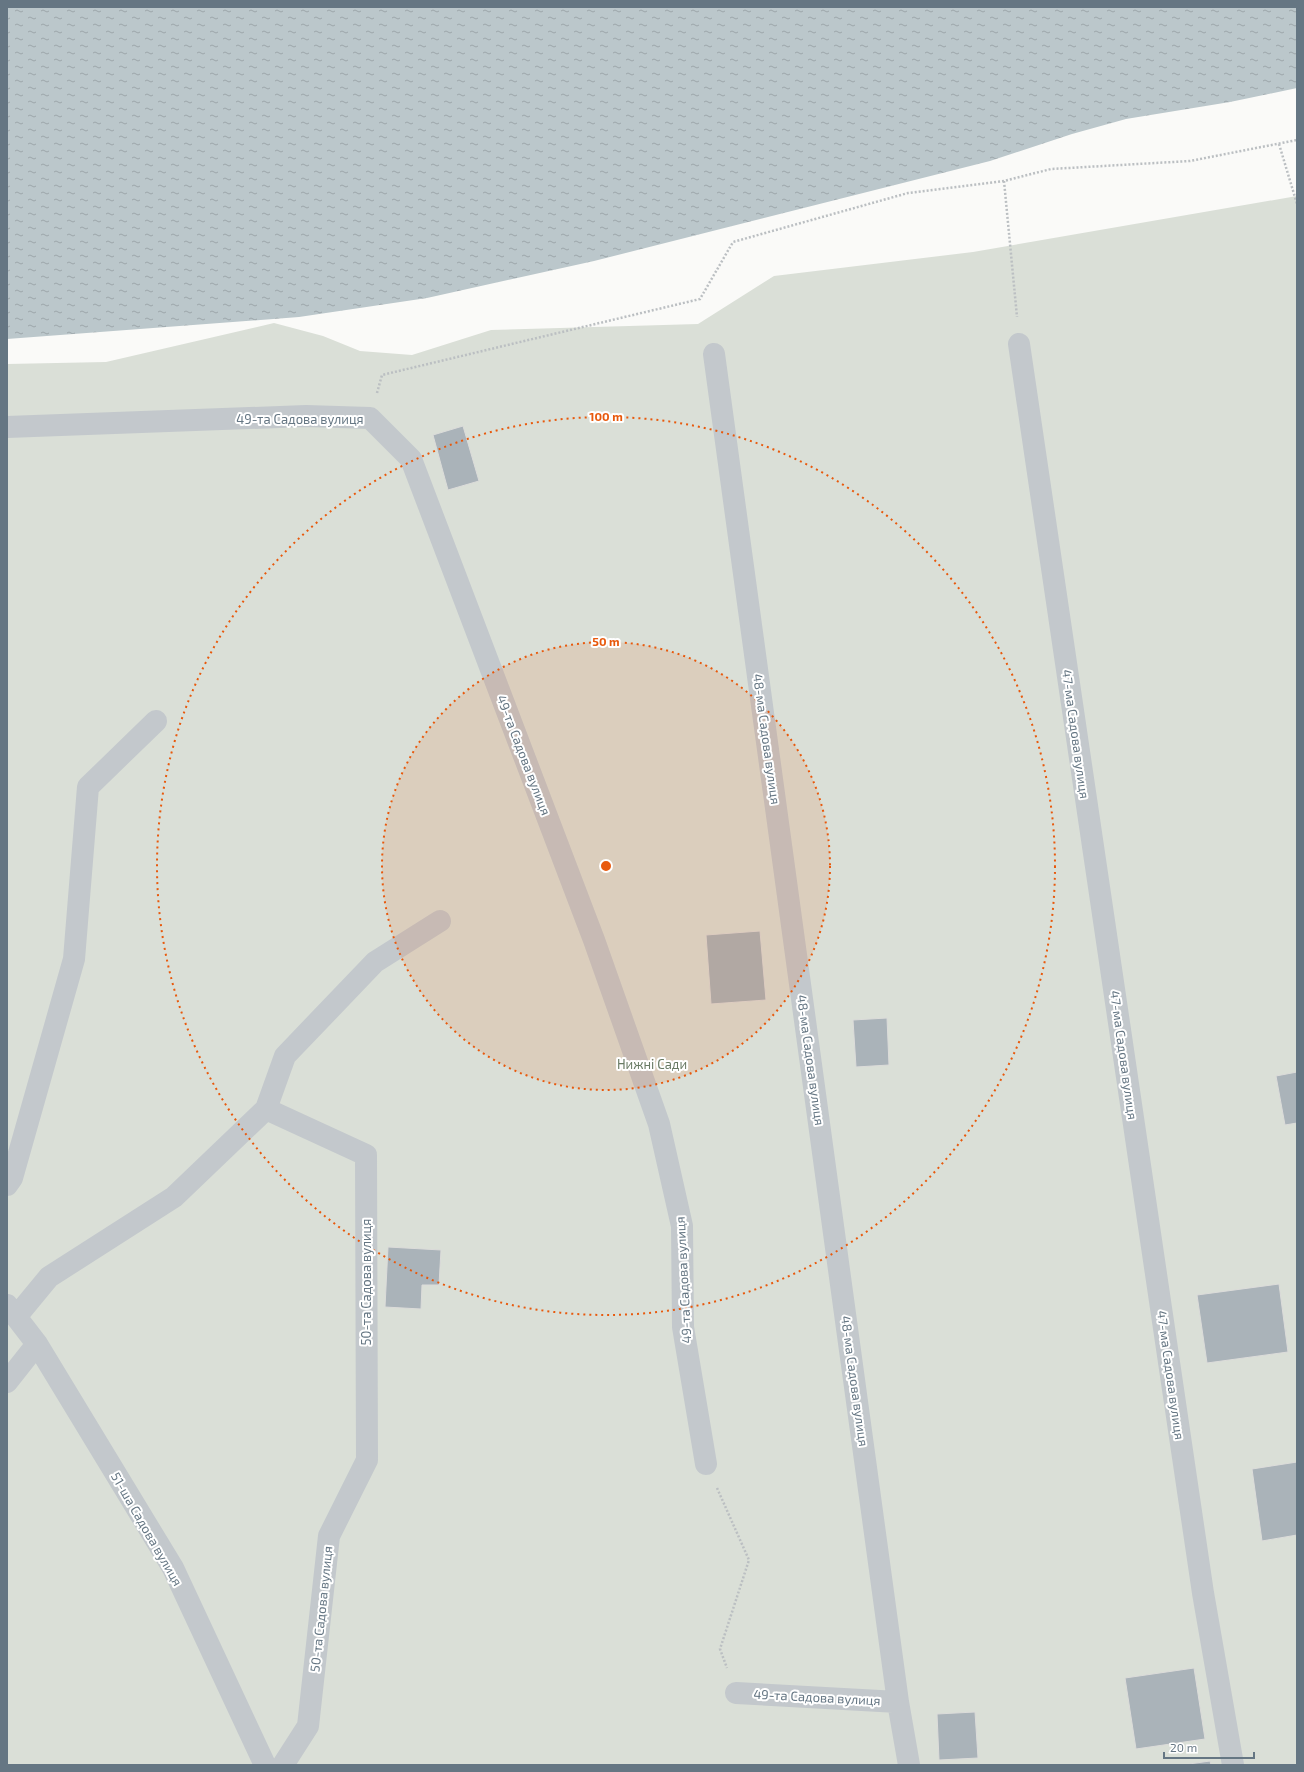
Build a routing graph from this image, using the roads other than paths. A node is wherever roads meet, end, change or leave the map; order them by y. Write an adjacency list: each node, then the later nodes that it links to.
1 (1019, 344): 17 (street, 47-ма Садова вулиця)
2 (714, 354): 13 (street, 48-ма Садова вулиця)
3 (7, 427): 11 (street, 49-та Садова вулиця)
4 (156, 721): 7 (street)
5 (440, 922): 6 (street)
6 (266, 1109): 8 (street); 15 (street, 50-та Садова вулиця)
7 (7, 1185)
8 (11, 1311): 9 (street, 51-ша Садова вулиця)
9 (36, 1344): 10 (street); 14 (street, 51-ша Садова вулиця)
10 (7, 1382)
11 (706, 1464)
12 (736, 1693): 13 (street, 49-та Садова вулиця)
13 (898, 1702): 16 (street, 48-ма Садова вулиця)
14 (265, 1765)
15 (283, 1765)
16 (909, 1765)
17 (1233, 1765)

